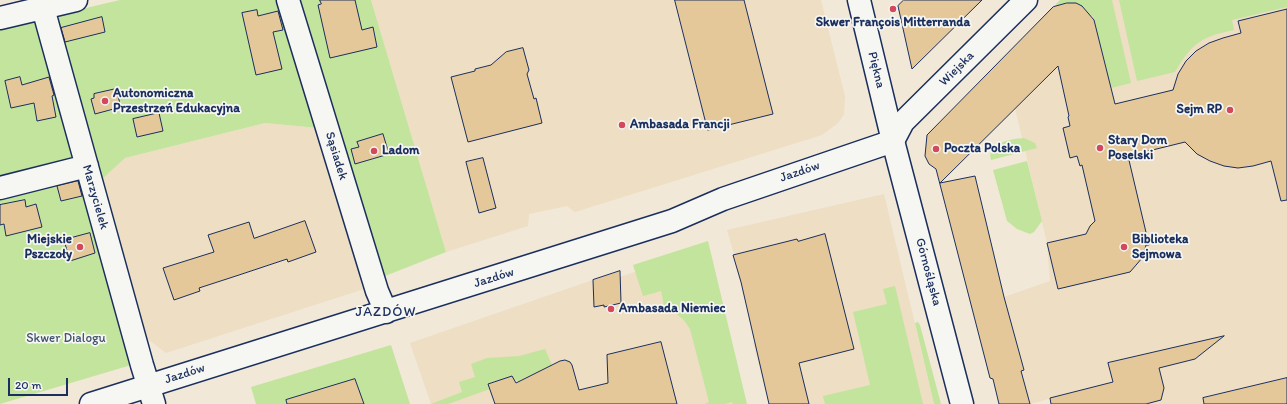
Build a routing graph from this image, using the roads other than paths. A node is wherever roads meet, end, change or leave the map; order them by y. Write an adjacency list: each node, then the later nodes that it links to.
1 (76, 0): 5 (street)
2 (288, 0): 10 (street, Sąsiadek)
3 (859, 0): 7 (street, Piękna)
4 (1026, 0): 7 (street, Wiejska)
5 (43, 8): 6 (street); 8 (street, Marzycielek)
6 (0, 18)
7 (893, 141): 10 (street, Jazdów); 13 (street, Górnośląska)
8 (87, 166): 9 (street); 11 (street, Marzycielek)
9 (0, 188)
10 (386, 312): 11 (street, Jazdów)
11 (151, 395): 12 (street, Jazdów)
12 (91, 404)
13 (962, 404)

